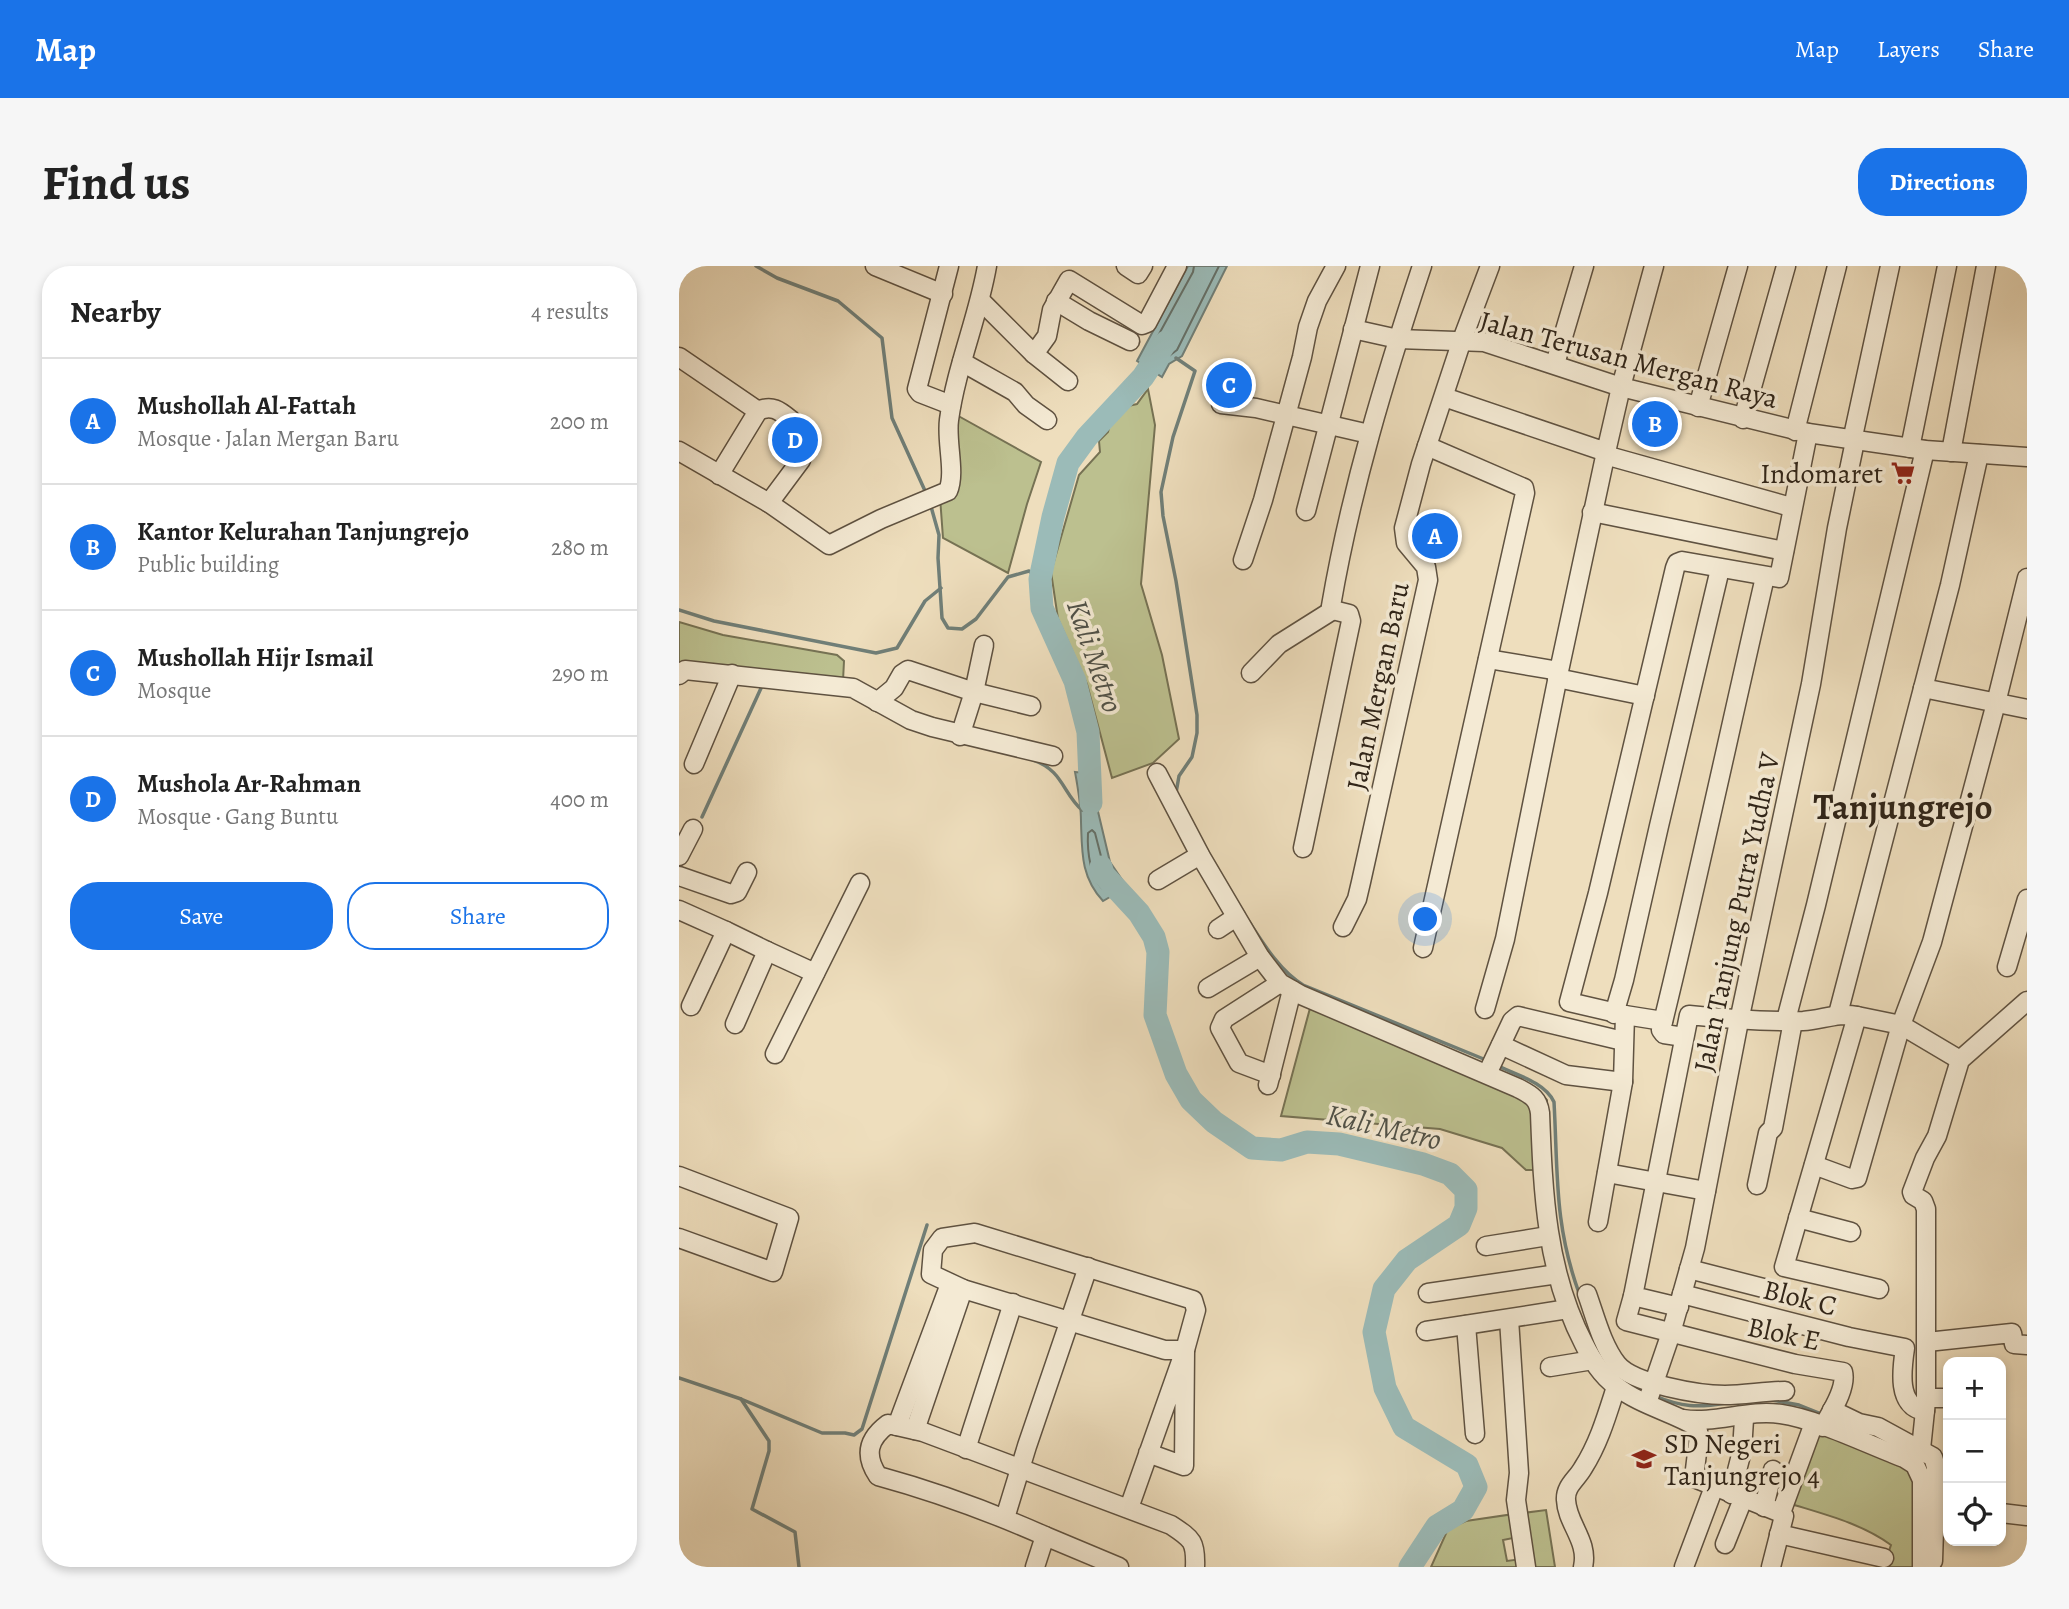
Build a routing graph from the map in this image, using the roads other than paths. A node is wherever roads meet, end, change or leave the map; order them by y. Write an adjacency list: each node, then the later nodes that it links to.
1 (875, 266): 19 (street)
2 (949, 266): 19 (street)
3 (986, 266): 20 (street)
4 (1126, 266): 5 (street)
5 (1143, 266)
6 (1336, 266): 37 (street)
7 (1370, 266): 22 (street)
8 (1422, 266): 23 (street)
9 (1490, 266): 24 (street, Jalan Mergan Baru)
10 (1584, 266): 29 (street)
11 (1654, 266): 31 (street)
12 (1738, 266): 35 (street)
13 (1786, 266): 38 (street)
14 (1836, 266): 42 (street)
15 (1890, 266): 44 (street, Jalan Tanjung Putra Yudha V)
16 (1947, 266): 47 (street)
17 (1986, 266): 48 (street)
18 (1169, 269): 21 (street)
19 (943, 294): 34 (street)
20 (980, 300): 26 (street); 28 (street)
21 (1056, 301): 25 (street); 26 (street)
22 (1353, 329): 23 (street, Jalan Terusan Mergan Raya); 41 (street)
23 (1398, 339): 24 (street, Jalan Terusan Mergan Raya); 43 (street)
24 (1462, 340): 29 (street, Jalan Terusan Mergan Raya); 32 (street, Jalan Mergan Baru)
25 (1130, 341)
26 (1034, 354): 30 (street)
27 (679, 358): 36 (street)
28 (962, 362): 34 (street); 40 (street)
29 (1555, 364): 31 (street, Jalan Terusan Mergan Raya)
30 (1068, 381)
31 (1621, 387): 35 (street, Jalan Terusan Mergan Raya); 49 (street)
32 (1444, 397): 45 (street, Jalan Mergan Baru); 49 (street)
33 (1221, 404): 37 (street)
34 (951, 405): 54 (street)
35 (1698, 407): 38 (street, Jalan Terusan Mergan Raya)
36 (758, 411): 39 (street); 53 (street)
37 (1287, 414): 41 (street); 59 (street)
38 (1743, 419): 42 (street, Jalan Terusan Mergan Raya)
39 (791, 420)
40 (1047, 420)
41 (1329, 424): 43 (street); 56 (street)
42 (1801, 432): 44 (street, Jalan Terusan Mergan Raya); 55 (street)
43 (1369, 434): 63 (street)
44 (1854, 441): 47 (street, Jalan Terusan Mergan Raya); 110 (street, Jalan Tanjung Putra Yudha V)
45 (1427, 446): 65 (street); 92 (street, Jalan Mergan Baru)
46 (679, 451): 53 (street)
47 (1919, 451): 48 (street, Jalan Terusan Mergan Raya); 108 (street)
48 (1951, 452): 51 (street, Jalan Terusan Mergan Raya)
49 (1606, 453): 55 (street); 57 (street)
50 (2027, 457): 51 (street, Jalan Terusan Mergan Raya)
51 (1978, 458): 70 (street)
52 (801, 460): 54 (street)
53 (719, 475): 54 (street)
54 (769, 503)
55 (1791, 507): 58 (street)
56 (1306, 511)
57 (1592, 512): 58 (street); 68 (street)
58 (1784, 551): 61 (street)
59 (1243, 560)
60 (1720, 569): 61 (street); 72 (street); 105 (street)
61 (1765, 577): 109 (street)
62 (2027, 578): 74 (street)
63 (1333, 610): 66 (street); 82 (street)
64 (984, 645): 71 (street)
65 (1488, 659): 68 (street); 95 (street)
66 (1251, 673)
67 (732, 674): 69 (street); 73 (street); 79 (street)
68 (1558, 674): 72 (street); 104 (street)
69 (679, 675)
70 (1923, 688): 74 (street); 106 (street)
71 (974, 692): 73 (street); 75 (street); 77 (street)
72 (1645, 696): 105 (street)
73 (877, 702): 77 (street)
74 (1996, 703): 76 (street); 112 (street)
75 (1031, 706)
76 (2027, 709)
77 (960, 736): 78 (street)
78 (1053, 756)
79 (694, 764)
80 (1157, 773): 83 (street)
81 (693, 830): 84 (street)
82 (1303, 848)
83 (1200, 855): 87 (street); 91 (street)
84 (679, 856)
85 (747, 872): 86 (street)
86 (679, 876)
87 (1158, 880)
88 (860, 883): 99 (street)
89 (2027, 899): 98 (street)
90 (681, 916): 94 (street)
91 (1236, 917): 93 (street); 97 (street)
92 (1343, 928)
93 (1217, 929)
94 (726, 932): 96 (street); 103 (street)
95 (1423, 948)
96 (767, 951): 99 (street); 111 (street)
97 (1260, 957): 100 (street); 101 (street)
98 (2007, 967)
99 (815, 973): 115 (street)
100 (1286, 986): 100 (street); 117 (street)
101 (1208, 988)
102 (2027, 1001): 116 (street)
103 (691, 1006)
104 (1485, 1009)
105 (1620, 1014): 109 (street); 114 (street)
106 (1838, 1014): 107 (street); 108 (street)
107 (1857, 1016): 112 (street); 119 (street)
108 (1790, 1020): 110 (street); 123 (street)
109 (1663, 1021): 113 (street)
110 (1739, 1021): 113 (street); 124 (street, Jalan Tanjung Putra Yudha V)
111 (735, 1024)
112 (1901, 1025): 116 (street); 119 (street)
113 (1684, 1037): 122 (street)
114 (1623, 1041): 117 (street); 118 (street)
115 (775, 1054)
116 (1961, 1060): 150 (street)
117 (1493, 1062): 118 (street); 128 (street)
118 (1623, 1082): 120 (street)
119 (1814, 1165): 125 (street)
120 (1607, 1173): 122 (street); 126 (street)
121 (679, 1176): 129 (street)
122 (1656, 1181): 124 (street); 140 (street)
123 (1757, 1185)
124 (1706, 1191): 133 (street, Jalan Tanjung Putra Yudha V)
125 (1798, 1218): 127 (street); 131 (street)
126 (1598, 1222)
127 (1851, 1232)
128 (1546, 1237): 130 (street); 134 (street); 143 (street)
129 (679, 1238)
130 (1486, 1246)
131 (1784, 1266): 136 (street); 137 (street)
132 (1088, 1267): 135 (street); 146 (street); 152 (street)
133 (1689, 1269): 137 (street); 141 (street, Jalan Tanjung Putra Yudha V)
134 (1551, 1275): 138 (street); 143 (street)
135 (956, 1286): 142 (street); 163 (street)
136 (1879, 1289)
137 (1775, 1291): 144 (street)
138 (1428, 1293)
139 (1587, 1294): 157 (street)
140 (1633, 1296): 141 (street, Blok C); 149 (street)
141 (1681, 1300): 144 (street, Blok C); 149 (street, Jalan Tanjung Putra Yudha V)
142 (1013, 1303): 146 (street); 165 (street)
143 (1563, 1310): 145 (street); 153 (street)
144 (1766, 1316): 159 (street, Blok C)
145 (1509, 1319): 147 (street); 184 (street)
146 (1070, 1321): 152 (street); 168 (street)
147 (1466, 1325): 148 (street); 164 (street)
148 (1426, 1331)
149 (1671, 1333): 157 (street, Jalan Tanjung Putra Yudha V); 162 (street, Blok E)
150 (1927, 1342): 151 (street); 159 (street)
151 (2027, 1346)
152 (1185, 1350): 167 (street); 167 (street)
153 (1593, 1360): 154 (street); 155 (street)
154 (1551, 1367)
155 (1616, 1387): 157 (street); 185 (street)
156 (1785, 1391): 157 (street)
157 (1651, 1394): 160 (street)
158 (1943, 1399): 159 (street)
159 (1925, 1404): 166 (street)
160 (1677, 1417): 162 (street); 171 (street)
161 (1744, 1419): 171 (street)
162 (1825, 1419): 166 (street); 170 (street); 173 (street)
163 (906, 1428): 165 (street); 176 (street)
164 (1475, 1434)
165 (966, 1449): 168 (street)
166 (1921, 1449): 170 (street)
167 (1148, 1453): 172 (street)
168 (1021, 1467): 172 (street); 176 (street)
169 (1773, 1470): 173 (street)
170 (1928, 1476): 188 (street); 189 (street)
171 (1729, 1493): 173 (street); 179 (street); 186 (street)
172 (1129, 1508): 183 (street)
173 (1772, 1510): 177 (street)
174 (2006, 1514): 175 (street)
175 (2027, 1516)
176 (1005, 1518): 178 (street)
177 (1779, 1535): 180 (street); 187 (street)
178 (1045, 1536): 181 (street); 182 (street)
179 (1725, 1545)
180 (1884, 1558)
181 (1035, 1567)
182 (1119, 1567)
183 (1195, 1567)
184 (1526, 1567)
185 (1583, 1567)
186 (1684, 1567)
187 (1771, 1567)
188 (1922, 1567)
189 (1933, 1567)

